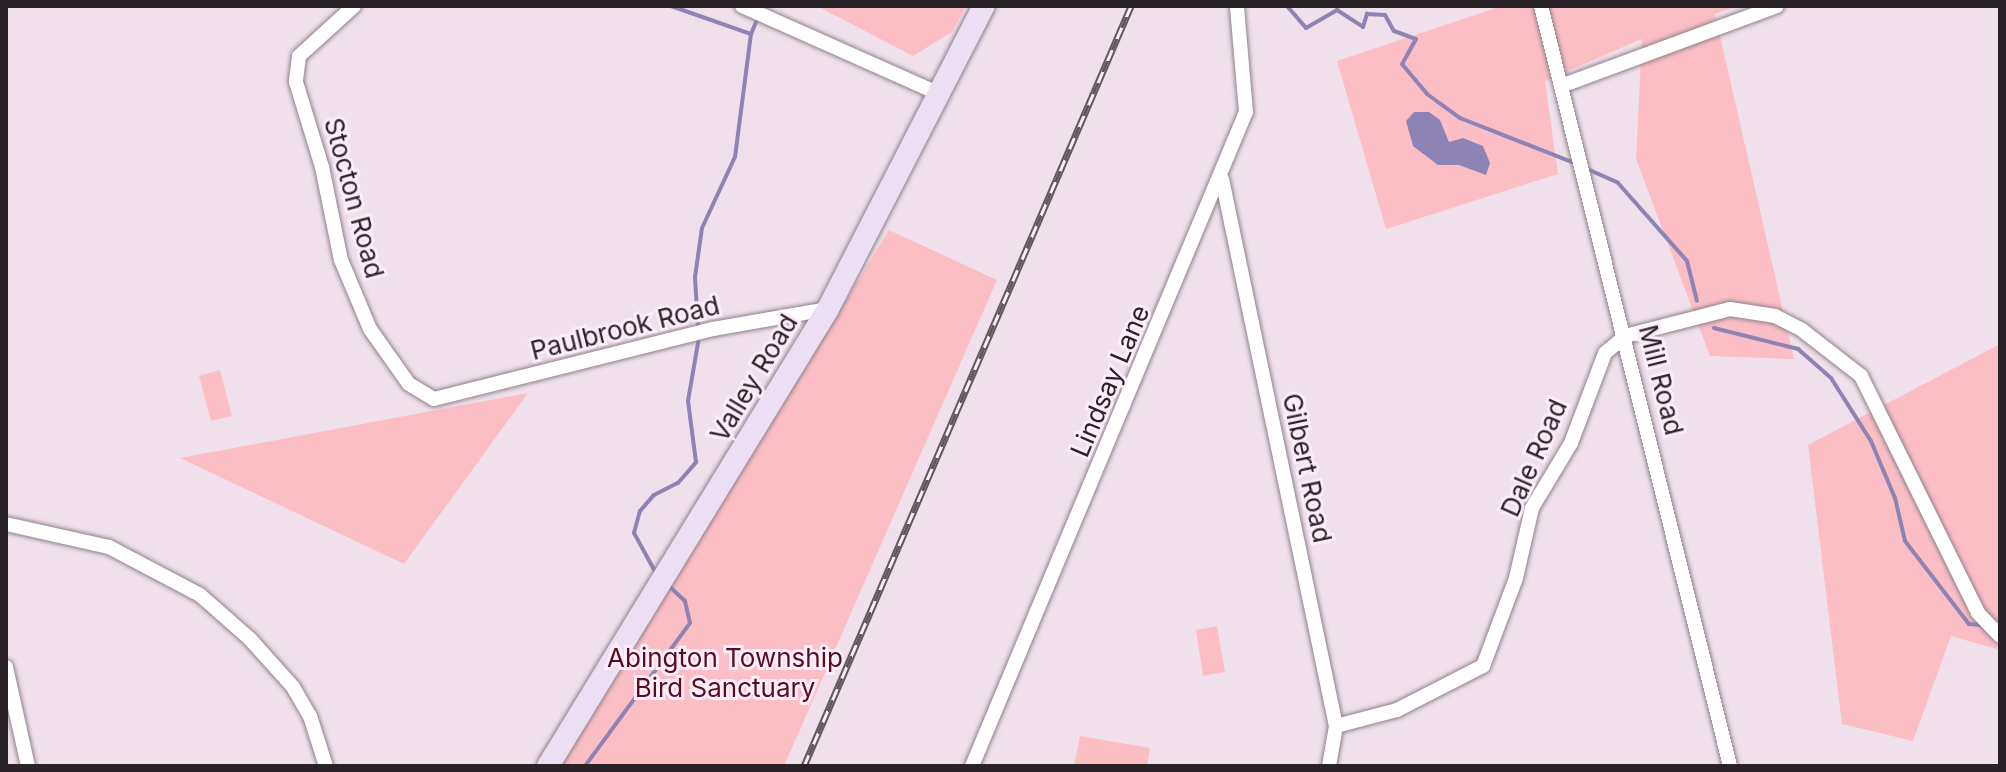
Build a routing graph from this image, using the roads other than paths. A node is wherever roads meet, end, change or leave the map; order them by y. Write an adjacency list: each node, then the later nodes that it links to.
1 (354, 6): 12 (street, Stocton Road)
2 (742, 6): 8 (street)
3 (984, 6): 8 (main road, Valley Road)
4 (1237, 6): 9 (street, Lindsay Lane)
5 (1541, 6): 7 (street, Mill Road)
6 (1777, 6): 7 (street)
7 (1561, 86): 11 (street, Mill Road)
8 (937, 93): 10 (main road, Valley Road)
9 (1222, 179): 16 (street, Gilbert Road); 20 (street, Lindsay Lane)
10 (828, 309): 12 (street, Paulbrook Road); 19 (main road, Valley Road)
11 (1625, 336): 14 (street); 16 (street, Dale Road); 22 (street, Mill Road)
12 (434, 399)
13 (6, 524): 18 (street)
14 (2000, 636)
15 (6, 667): 17 (street)
16 (1336, 726): 21 (street, Gilbert Road)
17 (28, 766)
18 (326, 766)
19 (548, 766)
20 (972, 766)
21 (1329, 766)
22 (1730, 766)

